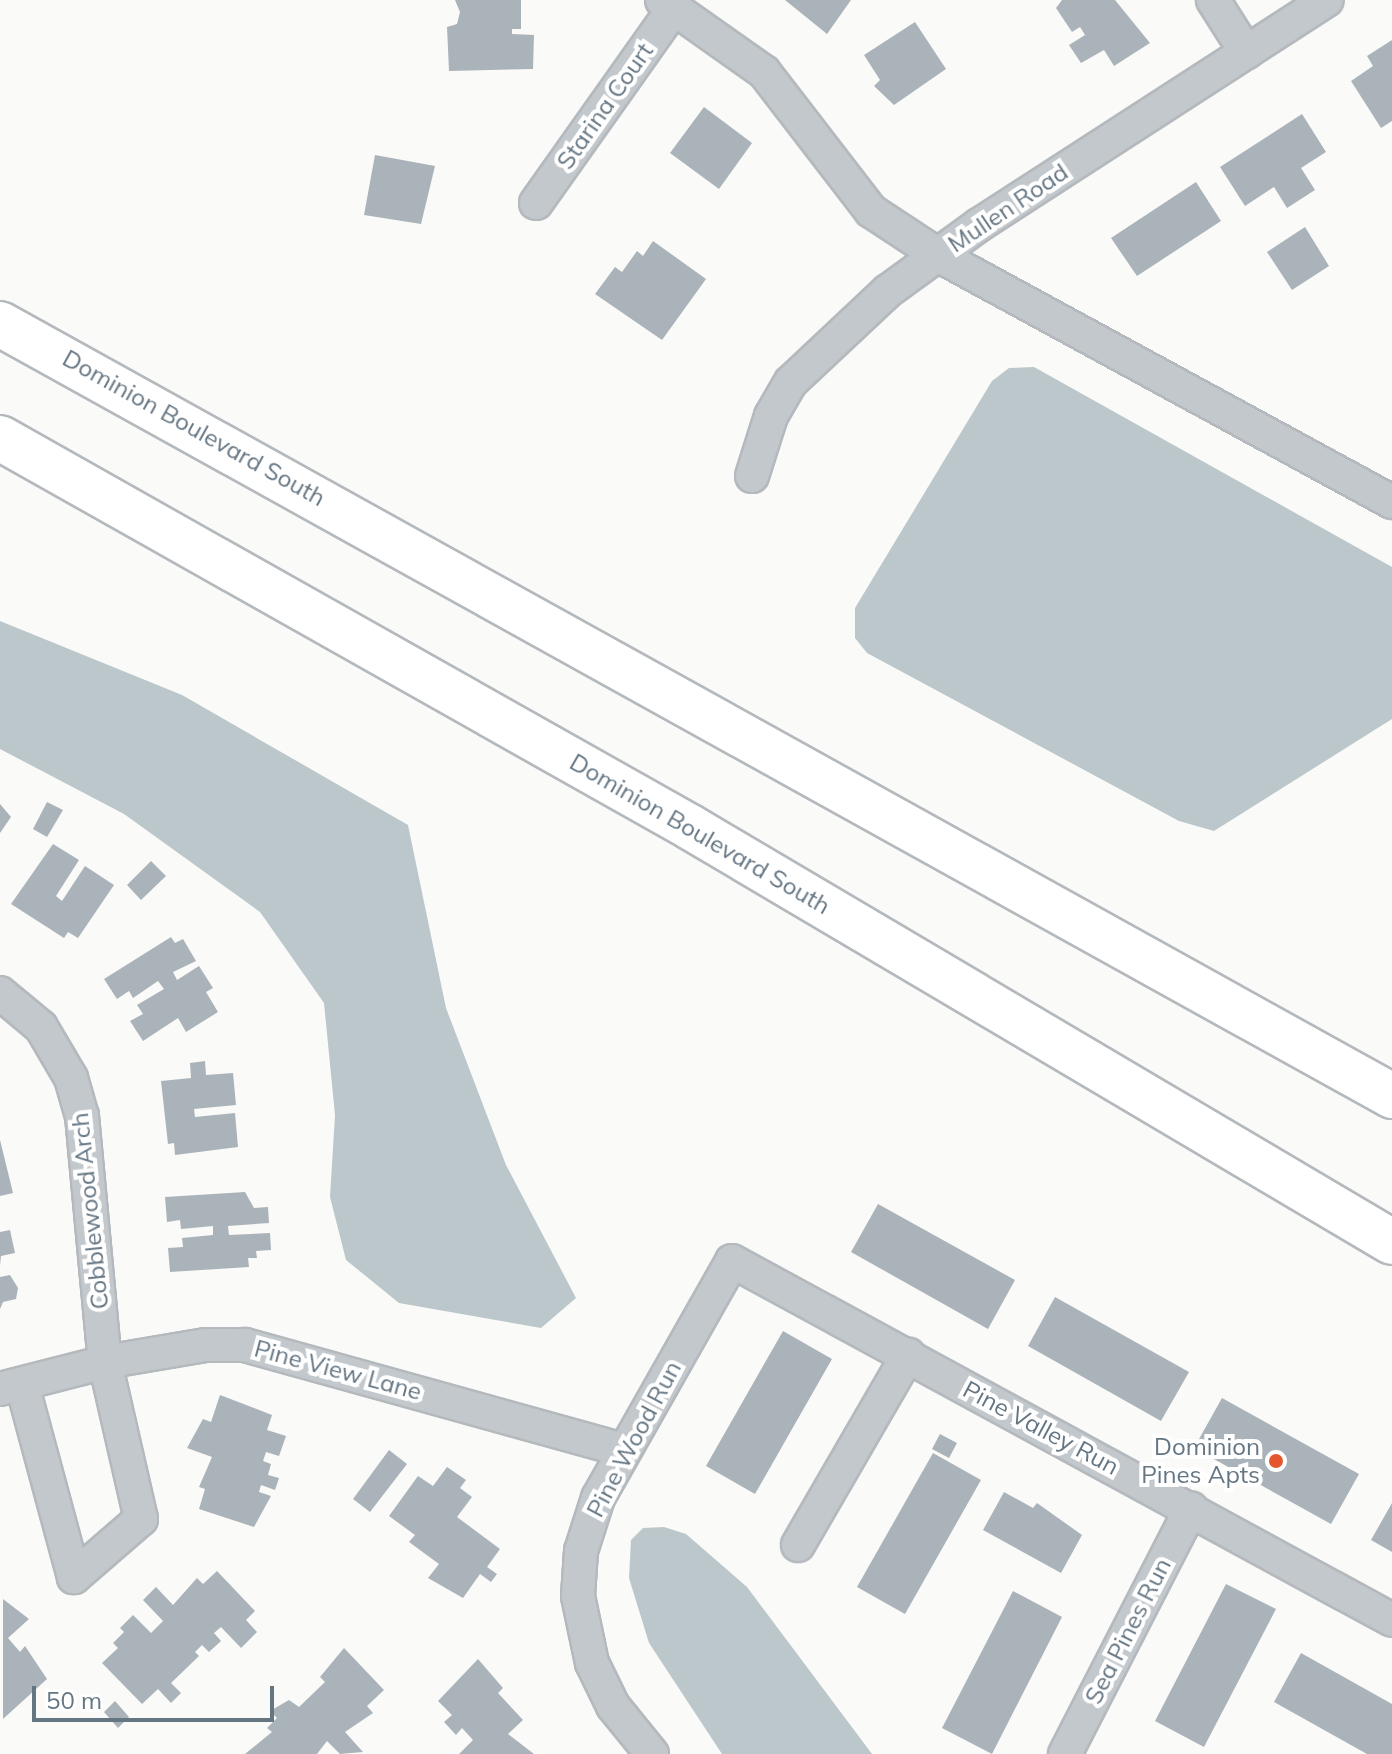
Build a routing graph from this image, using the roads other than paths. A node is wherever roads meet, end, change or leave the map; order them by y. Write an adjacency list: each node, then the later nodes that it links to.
1 (1213, 0): 4 (street)
2 (1327, 0): 4 (street, Mullen Road)
3 (668, 4): 5 (street, Starina Court); 6 (street)
4 (1246, 52): 6 (street, Mullen Road)
5 (536, 203)
6 (938, 255): 9 (street, Mullen Road); 10 (street)
7 (0, 324): 11 (highway, Dominion Boulevard South)
8 (0, 438): 15 (highway, Dominion Boulevard South)
9 (752, 476)
10 (1392, 502)
11 (1210, 991): 13 (highway); 14 (highway, Dominion Boulevard South)
12 (0, 993): 18 (street, Cobblewood Arch)
13 (1392, 1080)
14 (1392, 1096)
15 (1392, 1242)
16 (732, 1261): 17 (street, Pine Valley Run); 20 (street, Pine Wood Run)
17 (908, 1355): 21 (street, Pine Valley Run); 22 (street)
18 (105, 1362): 19 (street, Pine View Lane); 19 (street, Cobblewood Arch); 20 (street, Pine View Lane)
19 (11, 1386)
20 (624, 1450): 24 (street, Pine Wood Run)
21 (1191, 1509): 23 (street, Pine Valley Run); 25 (street, Sea Pines Run)
22 (798, 1545)
23 (1392, 1620)
24 (652, 1754)
25 (1065, 1754)

